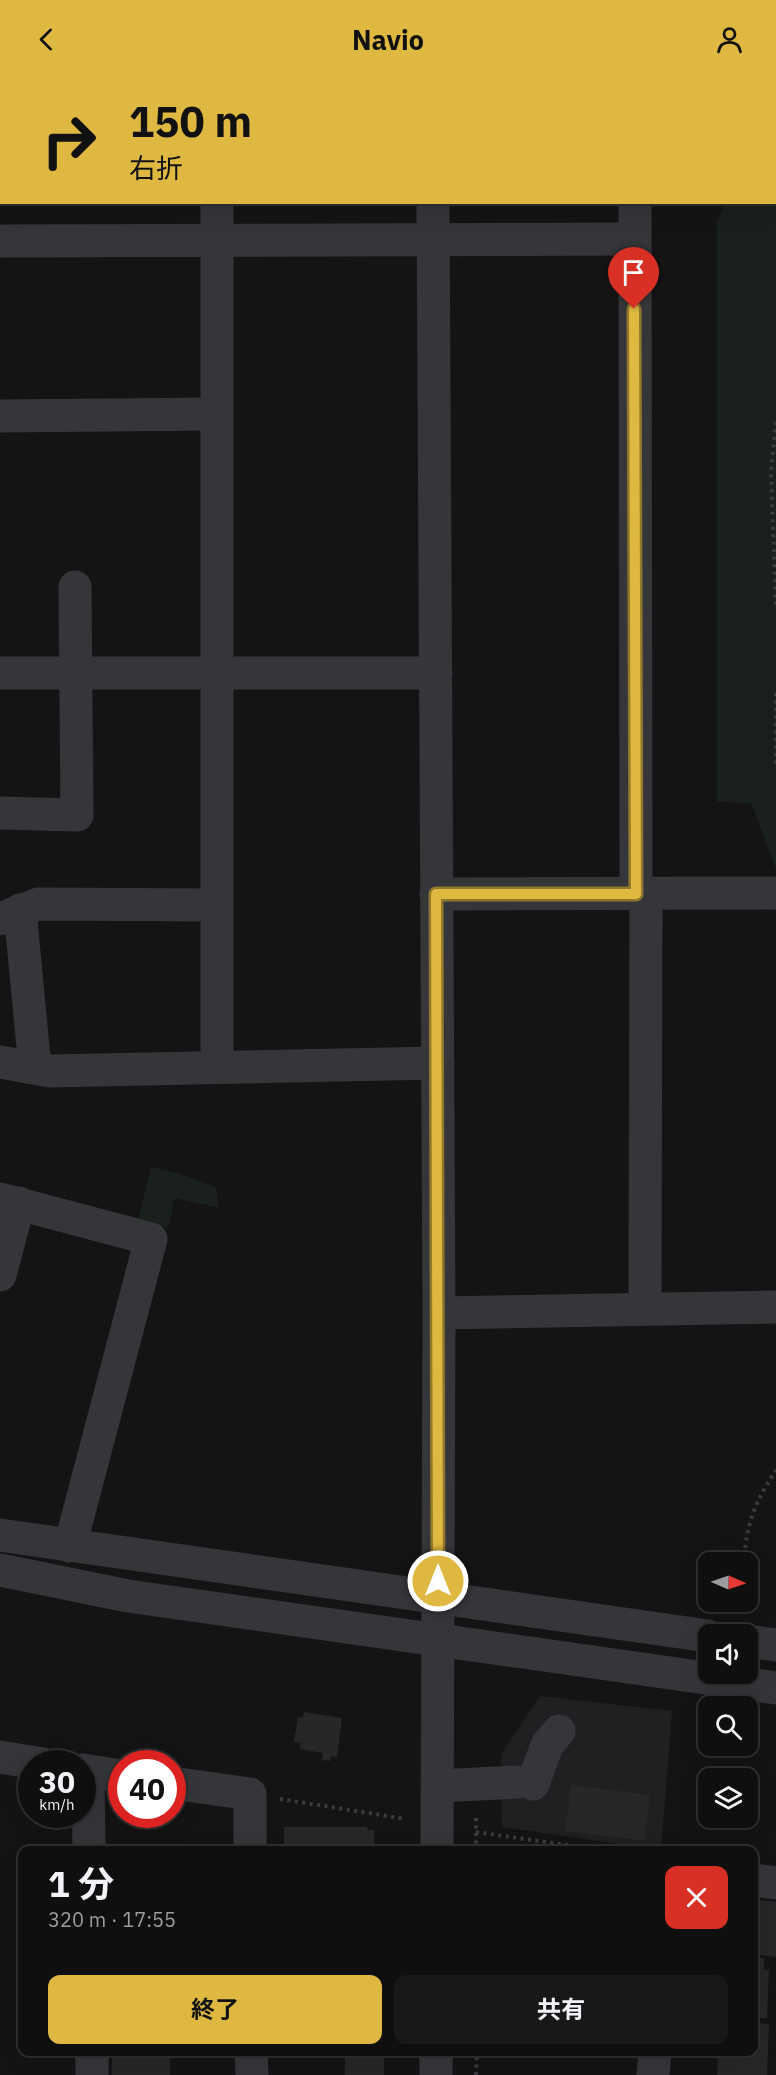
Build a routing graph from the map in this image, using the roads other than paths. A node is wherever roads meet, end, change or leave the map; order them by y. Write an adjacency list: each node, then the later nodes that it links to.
1 (217, 204): 5 (street)
2 (433, 204): 6 (street)
3 (635, 204): 4 (street)
4 (634, 239): 6 (street); 18 (street)
5 (216, 240): 6 (street); 7 (street); 8 (street)
6 (432, 240): 13 (street)
7 (0, 241)
8 (216, 414): 9 (street); 12 (street)
9 (0, 416)
10 (75, 587): 14 (street)
11 (0, 673): 14 (street)
12 (217, 673): 13 (street); 14 (street); 19 (street)
13 (436, 673): 17 (street)
14 (74, 674): 15 (street)
15 (0, 813)
16 (776, 893): 18 (street)
17 (436, 894): 18 (street); 22 (street)
18 (641, 894): 28 (street)
19 (217, 905): 20 (street); 23 (street)
20 (10, 914): 24 (street)
21 (0, 1062): 24 (street)
22 (438, 1063): 23 (street); 29 (street)
23 (217, 1066): 24 (street)
24 (35, 1068)
25 (10, 1201): 26 (street); 31 (street)
26 (0, 1275)
27 (776, 1307): 28 (street)
28 (645, 1309): 29 (street)
29 (439, 1313): 33 (street)
30 (0, 1535): 31 (street)
31 (70, 1546): 33 (street)
32 (0, 1570): 35 (street)
33 (438, 1598): 34 (street); 35 (street)
34 (698, 1635)
35 (438, 1642): 38 (street); 43 (street)
36 (758, 1643): 37 (street)
37 (776, 1645)
38 (776, 1688)
39 (559, 1731): 43 (street)
40 (0, 1757): 41 (street)
41 (18, 1760)
42 (186, 1785): 46 (street)
43 (438, 1786): 47 (street)
44 (88, 1828): 45 (street)
45 (89, 1846)
46 (250, 1846)
47 (437, 1846)
48 (758, 1881): 49 (street)
49 (776, 1883)
50 (92, 2056): 54 (street)
51 (252, 2056): 55 (street)
52 (436, 2056): 56 (street)
53 (655, 2056): 57 (street)
54 (92, 2075)
55 (252, 2075)
56 (436, 2075)
57 (653, 2075)

